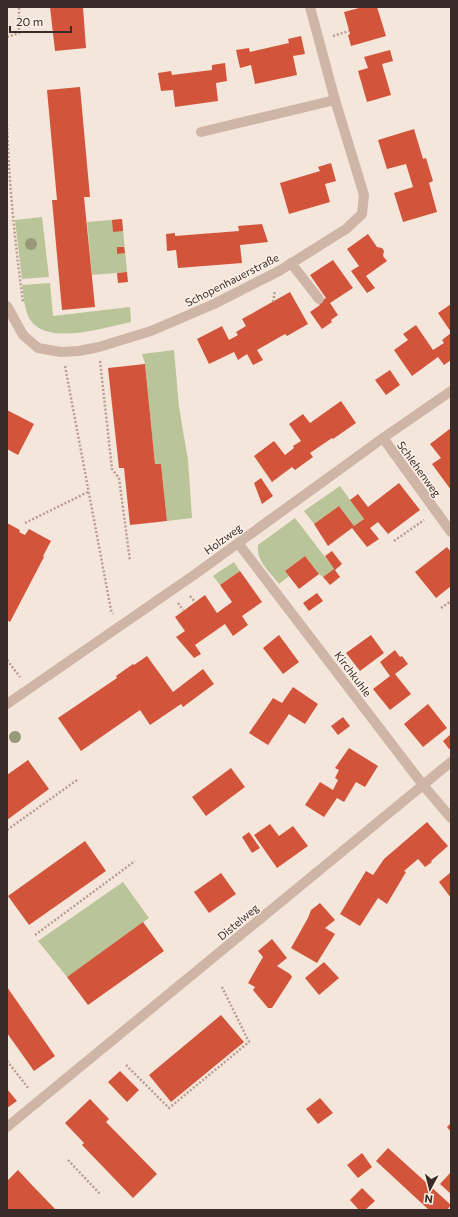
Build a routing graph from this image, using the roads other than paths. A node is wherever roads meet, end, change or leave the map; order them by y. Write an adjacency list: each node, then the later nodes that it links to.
1 (310, 7): 2 (street, Schopenhauerstraße)
2 (336, 100): 3 (street); 4 (street, Schopenhauerstraße)
3 (201, 132)
4 (291, 263): 5 (street); 6 (street, Schopenhauerstraße)
5 (319, 299)
6 (7, 306)
7 (451, 390): 8 (street, Holzweg)
8 (383, 438): 9 (street, Schlehenweg); 10 (street, Holzweg)
9 (451, 532)
10 (238, 543): 11 (street, Holzweg); 13 (street, Kirchkuhle)
11 (7, 704)
12 (451, 762): 13 (street, Distelweg)
13 (423, 785): 14 (street, Kirchkuhle); 15 (street, Distelweg)
14 (451, 818)
15 (7, 1127)

